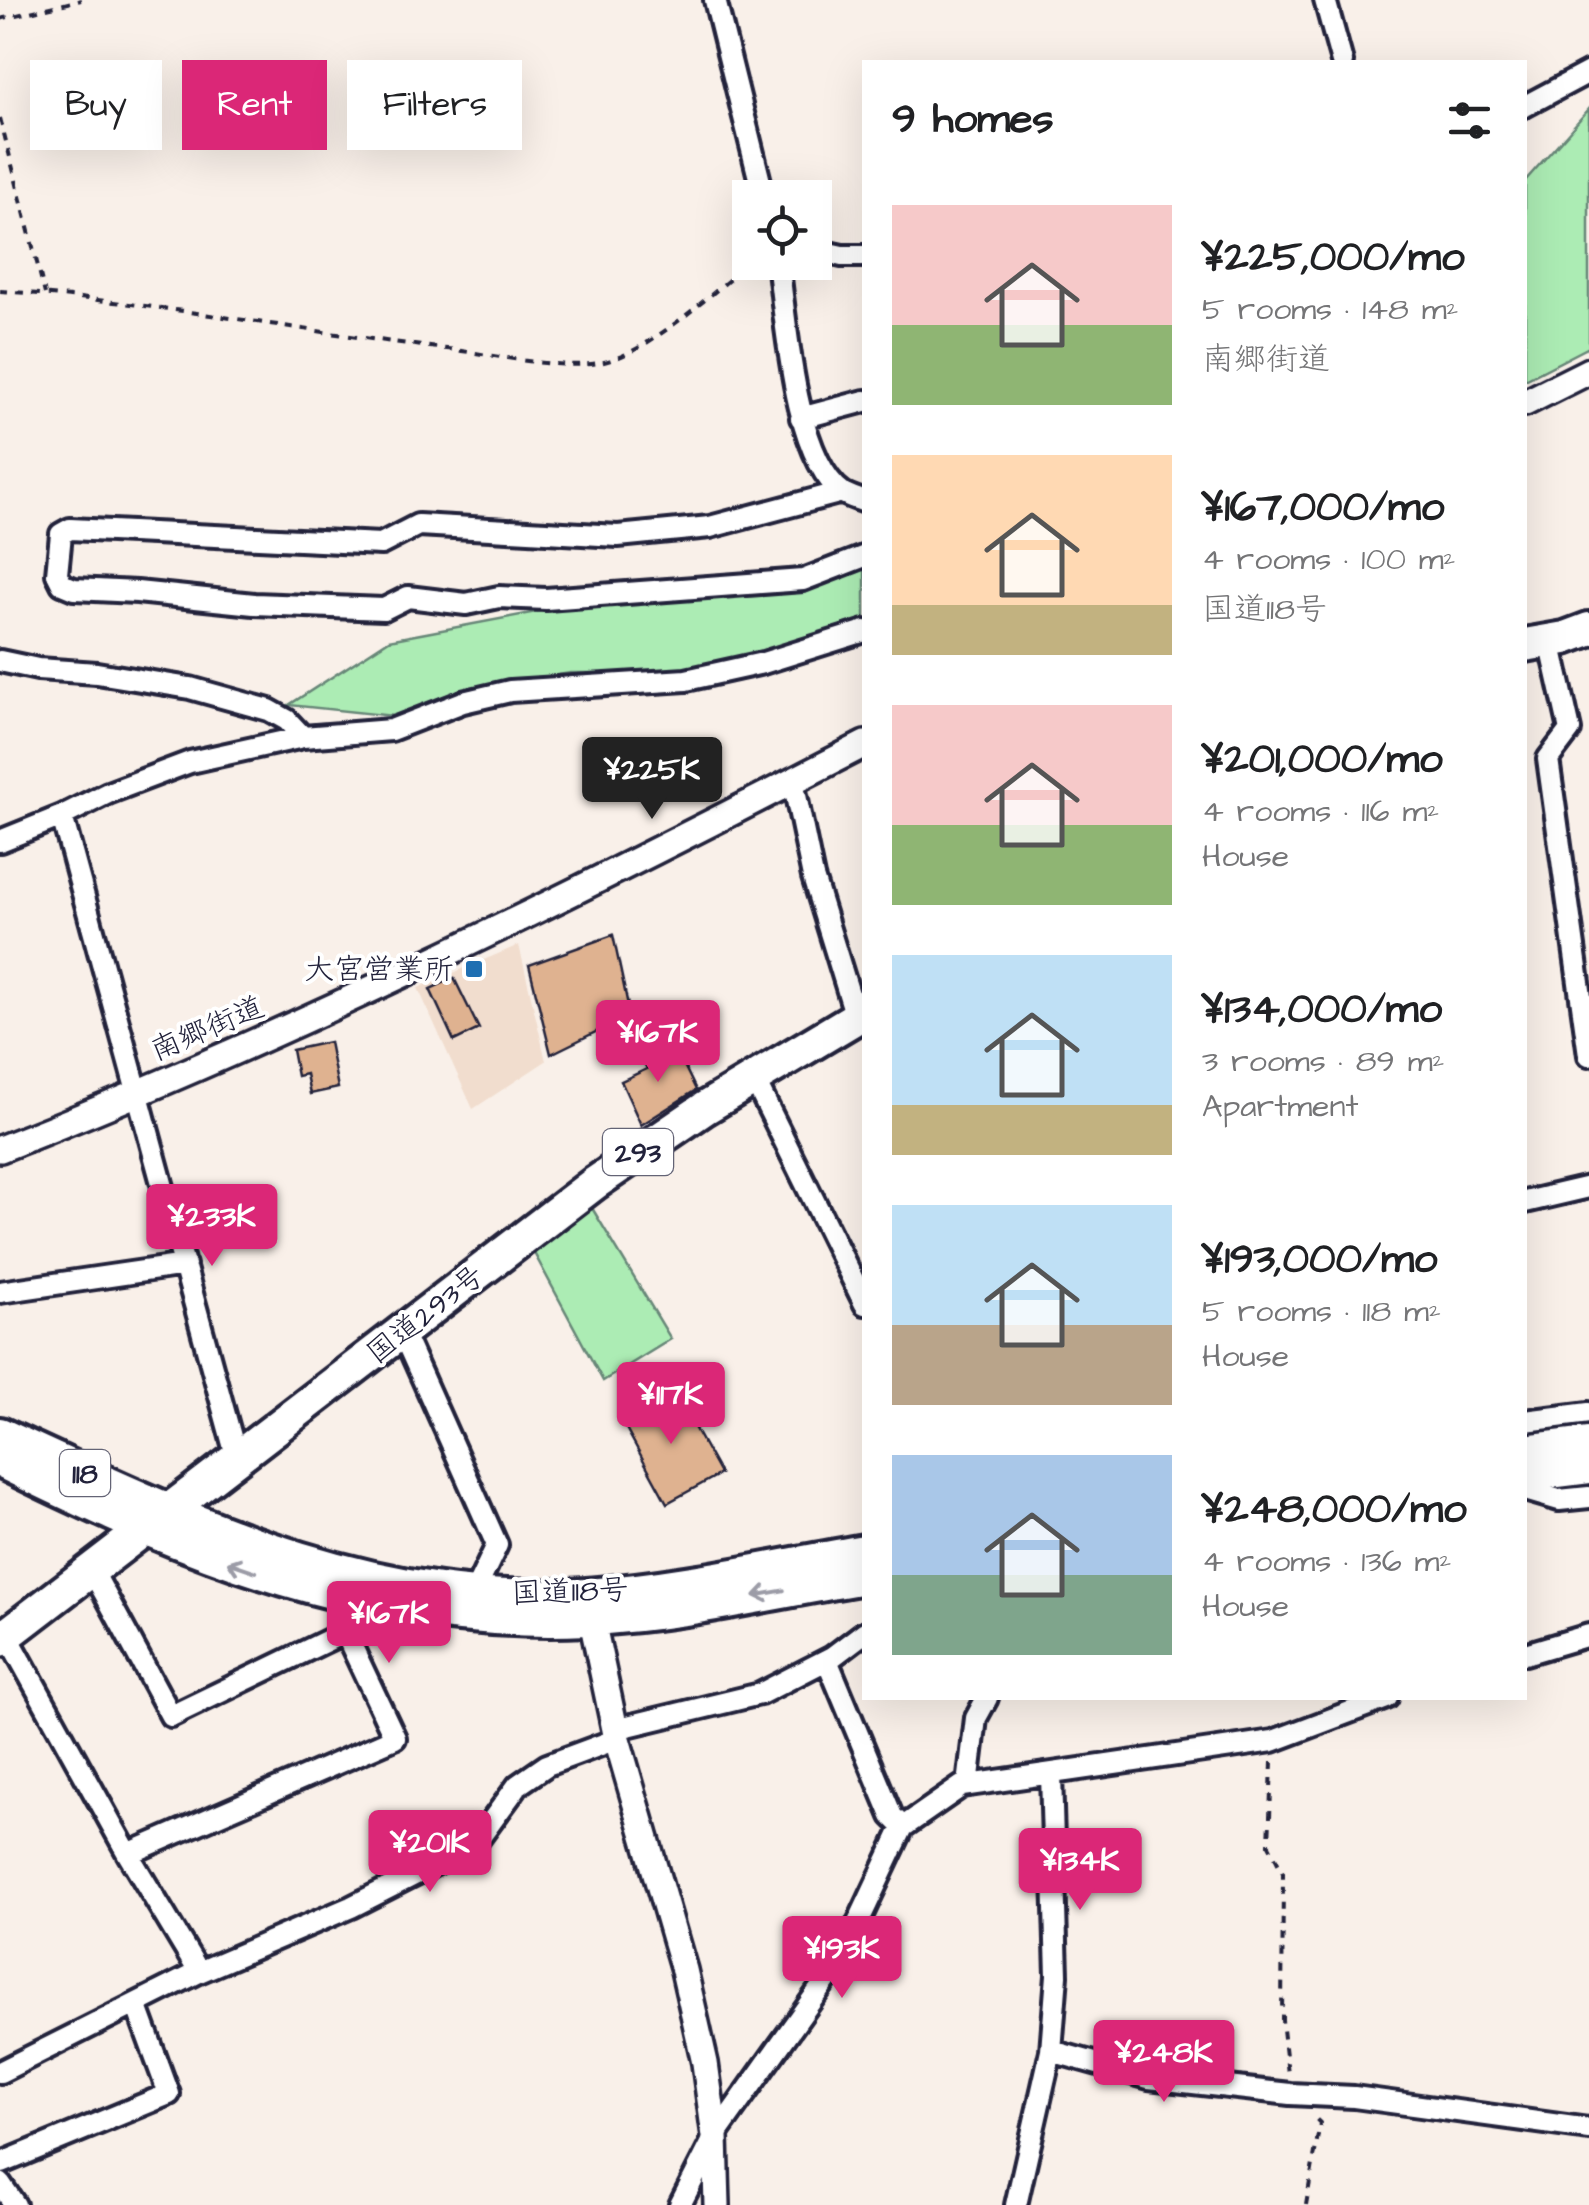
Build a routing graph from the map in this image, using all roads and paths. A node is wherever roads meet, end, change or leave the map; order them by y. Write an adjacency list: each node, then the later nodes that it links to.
1 (82, 0): 4 (path)
2 (715, 0): 9 (street)
3 (1325, 0): 5 (street)
4 (0, 19)
5 (1341, 60)
6 (1589, 72): 7 (street)
7 (1527, 105)
8 (0, 118): 15 (path)
9 (760, 180)
10 (832, 254): 11 (street)
11 (862, 256)
12 (732, 277): 15 (path)
13 (781, 280): 19 (street)
14 (0, 290): 15 (path)
15 (46, 294)
16 (1589, 371): 18 (street)
17 (862, 402): 19 (street)
18 (1527, 402)
19 (801, 418): 20 (street)
20 (842, 492): 21 (street); 22 (street)
21 (862, 501)
22 (862, 557)
23 (1589, 629): 25 (highway)
24 (862, 632): 27 (street)
25 (1538, 643): 33 (street)
26 (0, 660): 27 (street)
27 (303, 738): 30 (street)
28 (862, 746): 29 (street, 南郷街道)
29 (793, 781): 32 (street); 35 (street, 南郷街道)
30 (62, 816): 31 (street); 35 (street)
31 (0, 841)
32 (861, 1014): 34 (highway, 国道293号 / 293)
33 (1589, 1055)
34 (754, 1079): 41 (street); 42 (highway, 国道293号 / 293)
35 (138, 1093): 36 (street, 南郷街道); 39 (street)
36 (0, 1149)
37 (1589, 1188): 38 (street)
38 (1527, 1202)
39 (185, 1265): 40 (street); 48 (street)
40 (0, 1292)
41 (862, 1298)
42 (402, 1332): 48 (highway, 国道293号 / 293); 58 (street)
43 (1589, 1413): 44 (street)
44 (1527, 1420)
45 (0, 1434): 54 (highway, 国道118号 / 118)
46 (1589, 1442): 47 (highway)
47 (1527, 1450)
48 (237, 1459): 54 (highway, 国道293号 / 293)
49 (0, 1461): 54 (highway, 国道118号 / 118)
50 (1589, 1467): 51 (highway)
51 (1527, 1475)
52 (1527, 1491): 53 (street)
53 (1589, 1497)
54 (157, 1520): 56 (highway, 国道293号 / 293); 58 (highway, 国道118号 / 118); 59 (highway, 国道118号 / 118, one-way to 54)
55 (862, 1551): 59 (highway, 国道118号 / 118)
56 (92, 1570): 62 (highway, 国道293号 / 293); 74 (street)
57 (862, 1577): 59 (highway, 国道118号 / 118, one-way to 59)
58 (474, 1592): 59 (highway, 国道118号 / 118)
59 (589, 1607): 69 (street)
60 (862, 1634): 64 (street)
61 (1589, 1635): 63 (street)
62 (4, 1637): 74 (street)
63 (1527, 1653)
64 (827, 1660): 69 (street); 73 (street)
65 (964, 1700): 68 (street)
66 (986, 1700): 68 (street)
67 (1382, 1700): 70 (street)
68 (976, 1718): 72 (street)
69 (616, 1734): 75 (street); 81 (street)
70 (1273, 1741): 71 (street); 79 (path)
71 (1050, 1774): 72 (street); 77 (street)
72 (968, 1785): 73 (street)
73 (903, 1827): 81 (street)
74 (128, 1854): 75 (street)
75 (199, 1972): 76 (street)
76 (136, 2004): 78 (street); 82 (street)
77 (1051, 2050): 79 (street); 86 (street)
78 (0, 2072)
79 (1290, 2094): 80 (street); 87 (path)
80 (1589, 2129)
81 (715, 2136): 84 (street); 85 (street)
82 (1, 2167): 83 (street)
83 (15, 2205)
84 (680, 2205)
85 (717, 2205)
86 (1016, 2205)
87 (1306, 2205)

